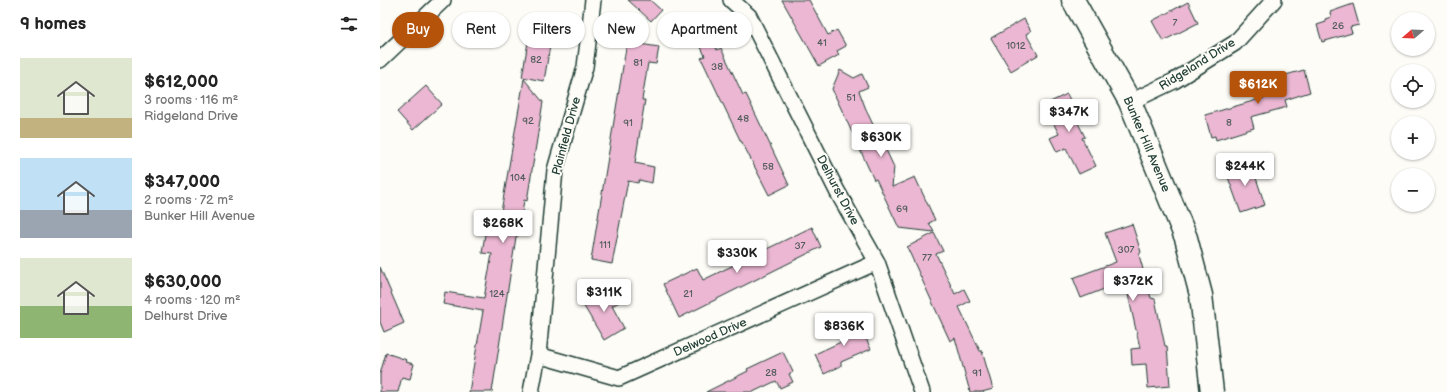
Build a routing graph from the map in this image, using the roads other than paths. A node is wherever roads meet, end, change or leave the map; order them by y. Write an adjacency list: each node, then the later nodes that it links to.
1 (443, 0): 6 (street)
2 (593, 0): 9 (street, Plainfield Drive)
3 (732, 0): 8 (street, Delhurst Drive)
4 (1073, 0): 7 (main road, Bunker Hill Avenue)
5 (1274, 0): 7 (street, Ridgeland Drive)
6 (380, 60)
7 (1130, 102): 12 (main road, Bunker Hill Avenue)
8 (877, 262): 9 (street, Delwood Drive); 11 (street, Delhurst Drive)
9 (538, 355): 10 (street, Plainfield Drive)
10 (531, 392)
11 (922, 392)
12 (1212, 392)

